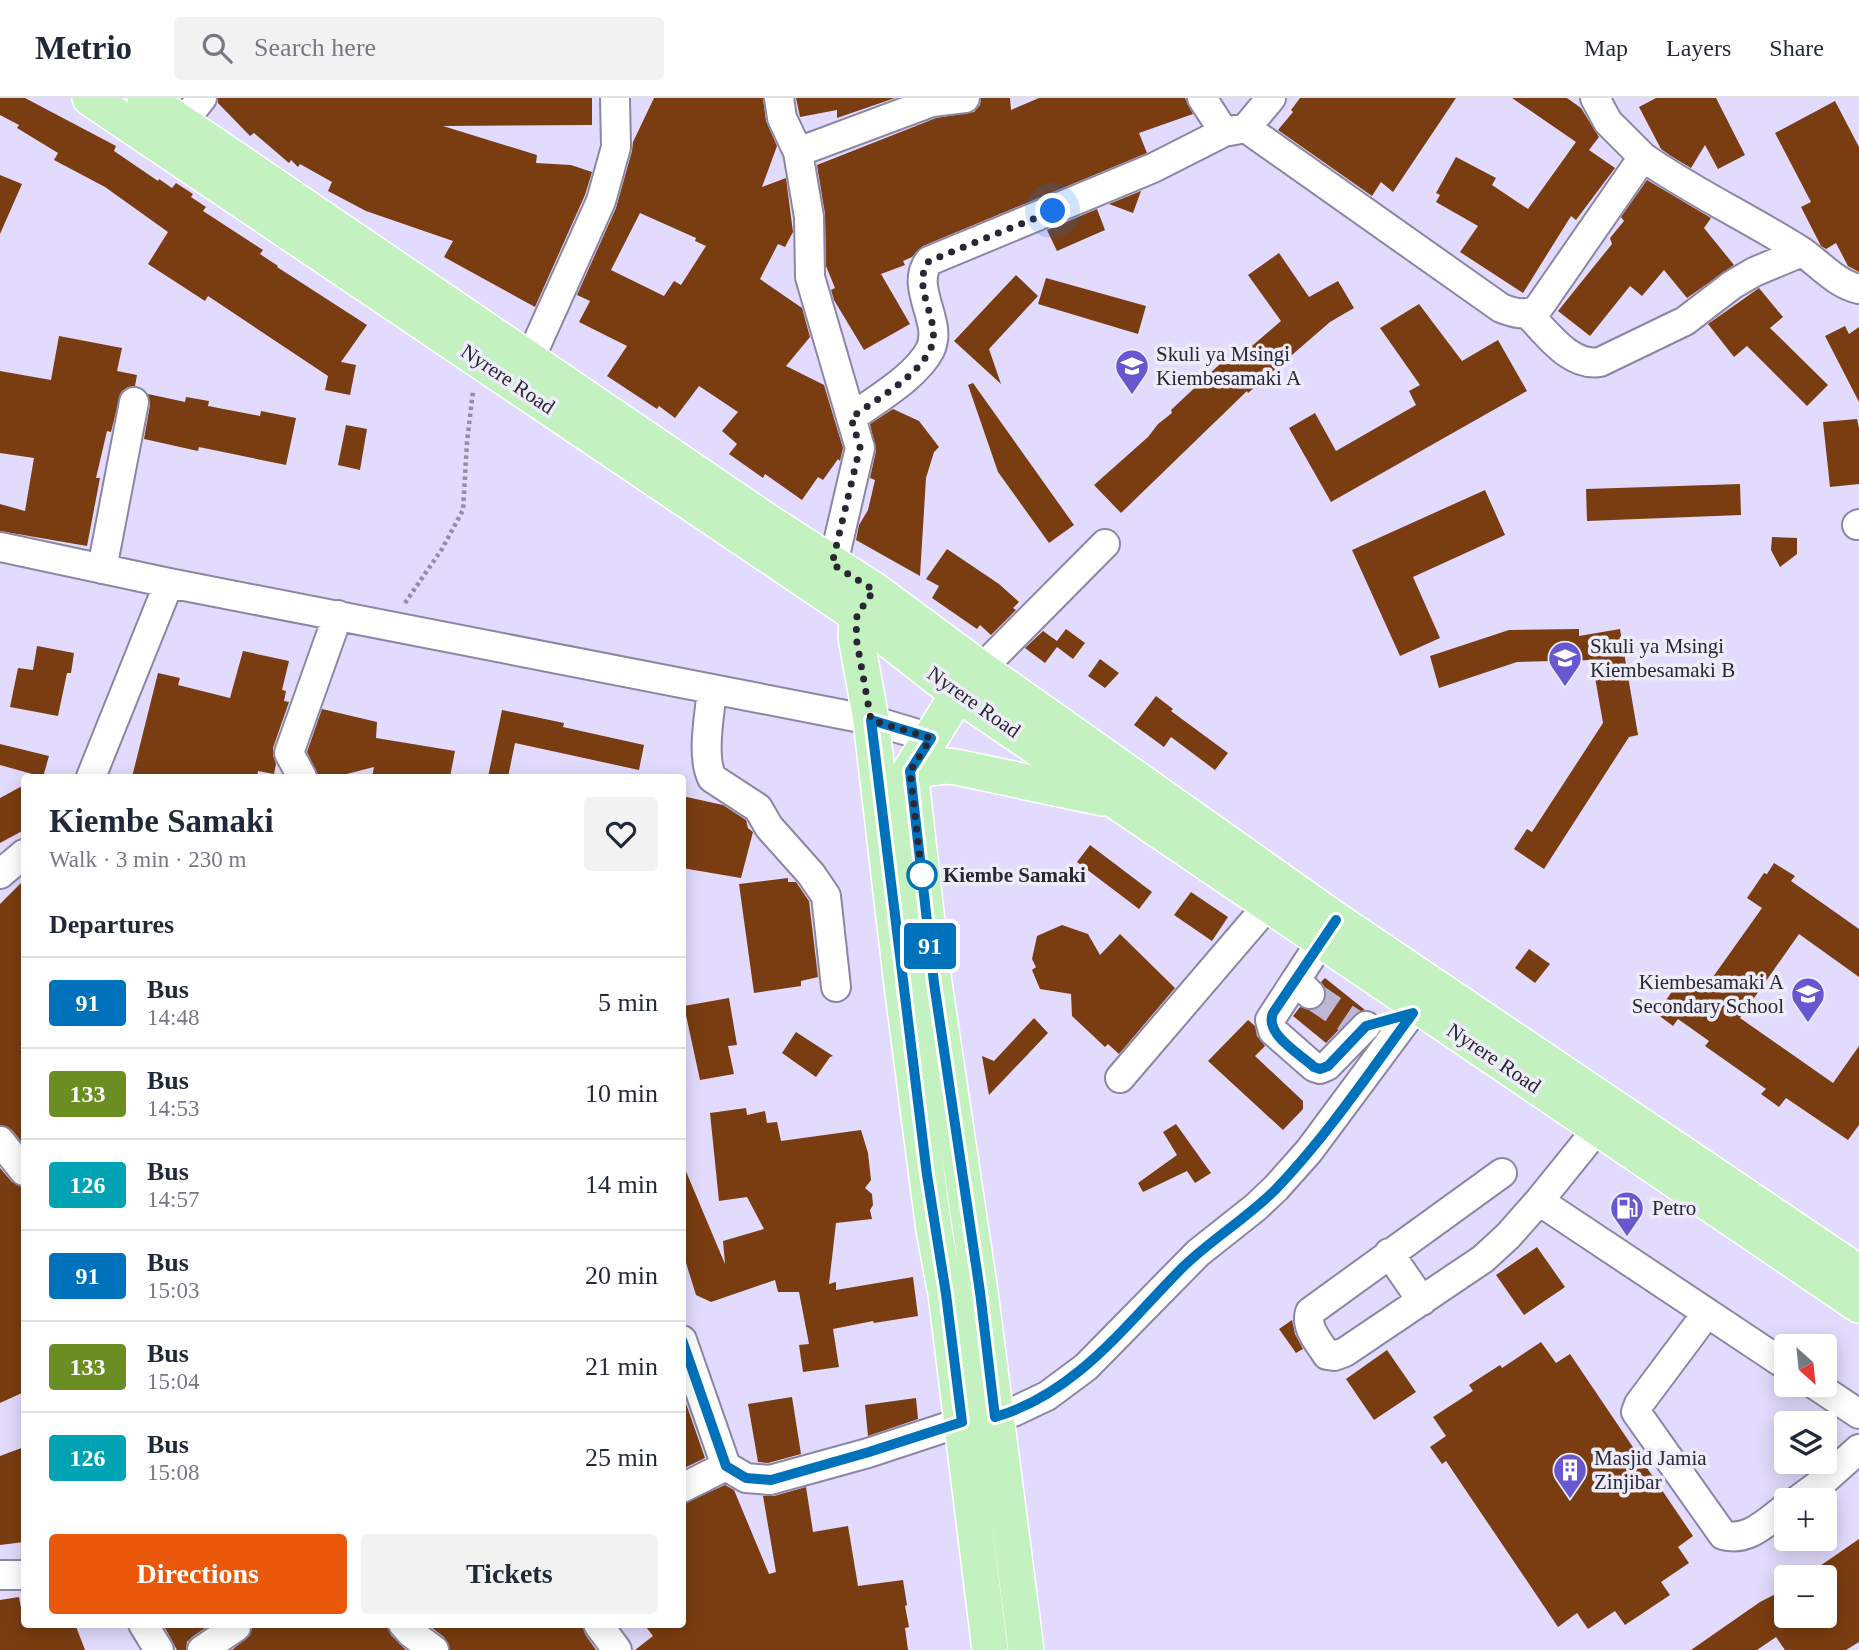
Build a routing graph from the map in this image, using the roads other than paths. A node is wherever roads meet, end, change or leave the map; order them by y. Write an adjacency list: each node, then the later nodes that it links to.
1 (90, 98): 9 (main road, Nyrere Road)
2 (145, 98): 9 (main road, Nyrere Road)
3 (615, 98): 16 (street)
4 (779, 98): 11 (street)
5 (965, 98): 11 (street)
6 (1202, 98): 10 (street)
7 (1271, 98): 10 (street)
8 (1595, 98): 12 (street)
9 (182, 122): 16 (main road, Nyrere Road); 24 (main road, Nyrere Road)
10 (1235, 130): 15 (street); 18 (street)
11 (798, 152): 18 (street)
12 (1643, 157): 13 (street); 15 (street)
13 (1802, 252): 14 (street); 15 (street)
14 (1859, 289)
15 (1528, 314)
16 (529, 360): 21 (main road, Nyrere Road)
17 (134, 402): 22 (street)
18 (851, 418): 21 (street)
19 (1105, 544): 26 (street)
20 (0, 547): 22 (street)
21 (832, 564): 24 (main road, Nyrere Road)
22 (102, 569): 23 (street)
23 (169, 583): 25 (street); 31 (street)
24 (866, 603): 26 (main road, Nyrere Road); 28 (main road)
25 (338, 615): 27 (street); 32 (street)
26 (970, 682): 29 (main road); 33 (main road, Nyrere Road); 37 (main road, Nyrere Road)
27 (712, 689): 28 (street); 39 (street)
28 (871, 720): 29 (street); 38 (main road)
29 (931, 738): 30 (main road)
30 (910, 771): 33 (main road); 38 (main road)
31 (92, 774)
32 (300, 774)
33 (1119, 802): 36 (main road, Nyrere Road)
34 (21, 856): 35 (street)
35 (0, 874)
36 (1269, 904): 37 (main road, Nyrere Road); 41 (street)
37 (1329, 930): 40 (main road, Nyrere Road); 40 (street)
38 (918, 984): 47 (main road); 48 (main road)
39 (836, 987)
40 (1421, 1002): 42 (main road, Nyrere Road); 50 (main road, Nyrere Road); 58 (street)
41 (1120, 1077)
42 (1598, 1128): 46 (street); 52 (main road, Nyrere Road)
43 (0, 1141): 44 (street)
44 (21, 1167)
45 (1502, 1173): 49 (street)
46 (1539, 1201): 51 (street); 53 (street)
47 (969, 1228): 48 (main road); 58 (main road)
48 (934, 1230): 58 (main road)
49 (1389, 1253): 51 (street); 51 (street)
50 (1859, 1273)
51 (1422, 1301)
52 (1859, 1305)
53 (1707, 1313): 55 (street); 65 (street)
54 (686, 1351): 60 (street)
55 (1774, 1357)
56 (1834, 1397): 57 (street)
57 (1859, 1414)
58 (979, 1419): 60 (street); 63 (main road); 64 (main road)
59 (1859, 1449): 62 (street)
60 (726, 1466): 61 (street)
61 (686, 1486)
62 (1814, 1488)
63 (1006, 1493): 64 (main road); 77 (main road)
64 (970, 1497): 72 (main road)
65 (1774, 1516)
66 (0, 1575): 67 (street)
67 (21, 1575)
68 (146, 1628): 73 (street)
69 (235, 1628): 74 (street)
70 (407, 1628): 75 (street)
71 (601, 1628): 76 (street)
72 (982, 1649)
73 (159, 1650)
74 (202, 1650)
75 (434, 1650)
76 (617, 1650)
77 (1027, 1650)

